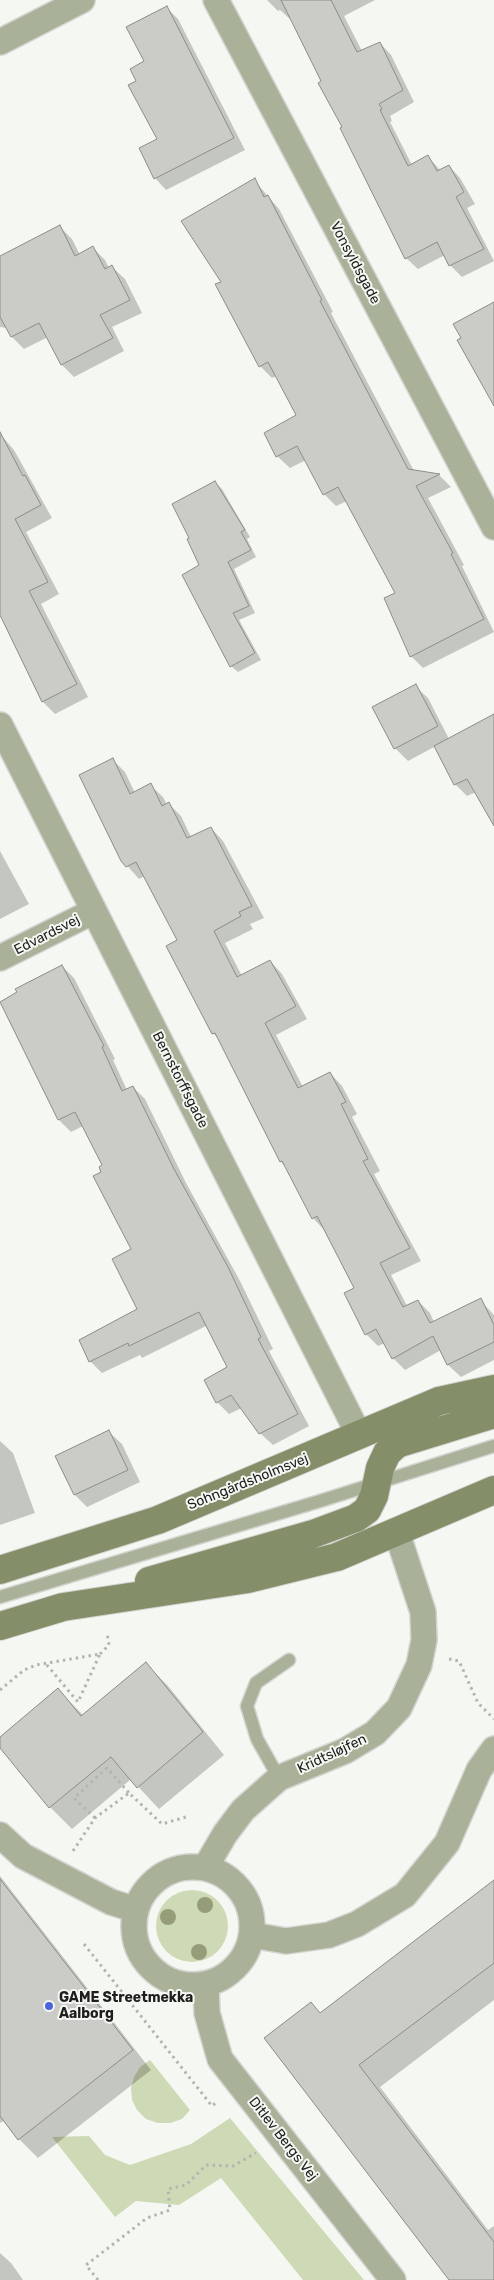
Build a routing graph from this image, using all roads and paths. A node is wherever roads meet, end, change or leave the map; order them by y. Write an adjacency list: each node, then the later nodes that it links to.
1 (82, 0): 3 (street)
2 (216, 0): 4 (street, Vonsyldsgade)
3 (0, 42)
4 (494, 527)
5 (0, 725): 6 (street, Bernstorffsgade)
6 (94, 911): 7 (street, Edvardsvej); 10 (street, Bernstorffsgade)
7 (0, 958)
8 (494, 1389): 10 (street, Sohngårdsholmsvej)
9 (494, 1414): 12 (street)
10 (359, 1435): 12 (street); 15 (street, Sohngårdsholmsvej)
11 (494, 1446): 12 (lane)
12 (378, 1483): 14 (street); 16 (lane); 17 (street)
13 (494, 1490): 14 (street)
14 (397, 1533): 17 (street); 27 (street, Kridtsløjfen)
15 (0, 1570)
16 (0, 1597)
17 (63, 1607): 19 (street)
18 (106, 1625): 20 (path)
19 (0, 1626)
20 (100, 1654): 23 (path); 23 (path)
21 (289, 1660): 27 (lane)
22 (459, 1661): 25 (path)
23 (46, 1664): 24 (path)
24 (0, 1690)
25 (494, 1719)
26 (494, 1749): 35 (street)
27 (279, 1778): 33 (street, Kridtsløjfen)
28 (129, 1793): 29 (path); 30 (path); 30 (path)
29 (186, 1817)
30 (95, 1818): 32 (path)
31 (0, 1834): 32 (street)
32 (48, 1868): 34 (street)
33 (205, 1868): 34 (street); 35 (street)
34 (136, 1910): 37 (street)
35 (252, 1935): 37 (street)
36 (84, 1944): 38 (path)
37 (206, 1984): 38 (street, Ditlev Bergs Vej)
38 (239, 2083): 41 (street, Ditlev Bergs Vej)
39 (234, 2166): 40 (path)
40 (98, 2280)
41 (393, 2280)

